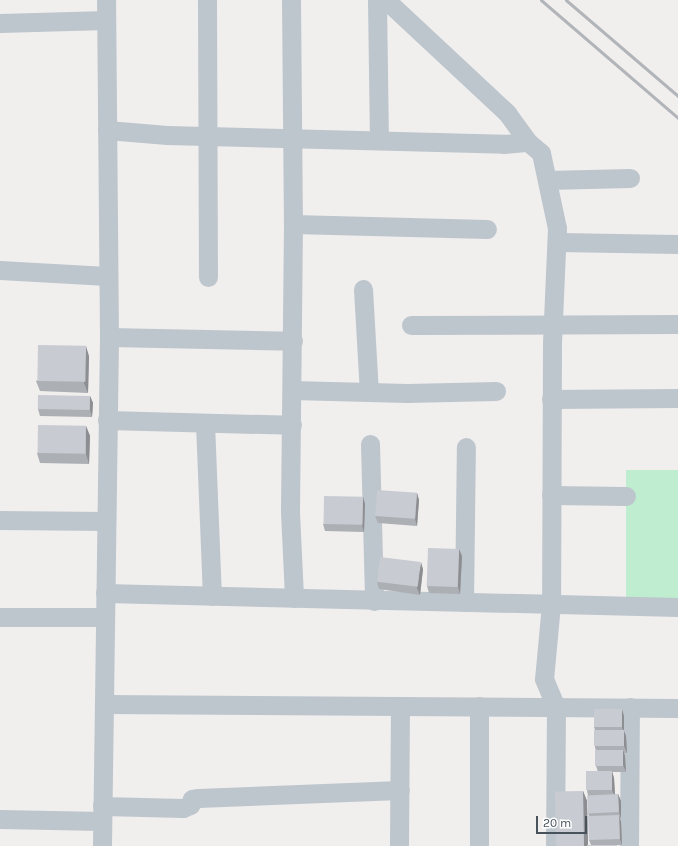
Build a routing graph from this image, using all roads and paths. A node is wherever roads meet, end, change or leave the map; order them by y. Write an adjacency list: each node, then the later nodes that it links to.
1 (106, 0): 6 (street)
2 (207, 0): 9 (street)
3 (291, 0): 10 (street)
4 (377, 0): 11 (street)
5 (386, 0): 12 (street)
6 (106, 20): 7 (street); 8 (street)
7 (0, 23)
8 (107, 130): 9 (street); 20 (street)
9 (207, 136): 10 (street); 21 (street)
10 (291, 137): 11 (street); 15 (street)
11 (379, 139): 12 (street)
12 (528, 142): 14 (street)
13 (630, 178): 14 (street)
14 (547, 180): 17 (street)
15 (293, 224): 16 (street); 27 (street)
16 (487, 229)
17 (557, 242): 18 (street); 23 (street)
18 (678, 244)
19 (0, 270): 20 (street)
20 (107, 276): 26 (street)
21 (208, 277)
22 (363, 289): 30 (street)
23 (553, 324): 24 (street); 25 (street); 32 (street)
24 (678, 324)
25 (411, 325)
26 (109, 337): 27 (street); 33 (street)
27 (293, 342): 28 (street)
28 (292, 390): 30 (street); 35 (street)
29 (496, 391): 30 (street)
30 (369, 392)
31 (678, 398): 32 (street)
32 (552, 399): 38 (street)
33 (107, 420): 34 (street); 41 (street)
34 (205, 423): 35 (street); 43 (street)
35 (292, 425): 44 (street)
36 (370, 444): 45 (street)
37 (466, 447): 46 (street)
38 (551, 495): 39 (street); 47 (street)
39 (626, 496)
40 (0, 520): 41 (street)
41 (106, 522): 42 (street)
42 (105, 593): 43 (street); 50 (street)
43 (212, 596): 44 (street)
44 (294, 598): 45 (street)
45 (374, 601): 46 (street)
46 (464, 602): 47 (street)
47 (551, 604): 48 (street); 54 (street)
48 (678, 607)
49 (0, 617): 50 (street)
50 (105, 617): 51 (street)
51 (104, 704): 52 (street); 58 (street)
52 (400, 706): 53 (street); 57 (street)
53 (479, 706): 54 (street); 62 (street)
54 (556, 707): 55 (street); 63 (street)
55 (630, 707): 56 (street); 64 (street)
56 (678, 708)
57 (400, 790): 58 (street); 61 (street)
58 (102, 813): 59 (street); 60 (street)
59 (0, 819)
60 (102, 846)
61 (399, 846)
62 (479, 846)
63 (555, 846)
64 (629, 846)

